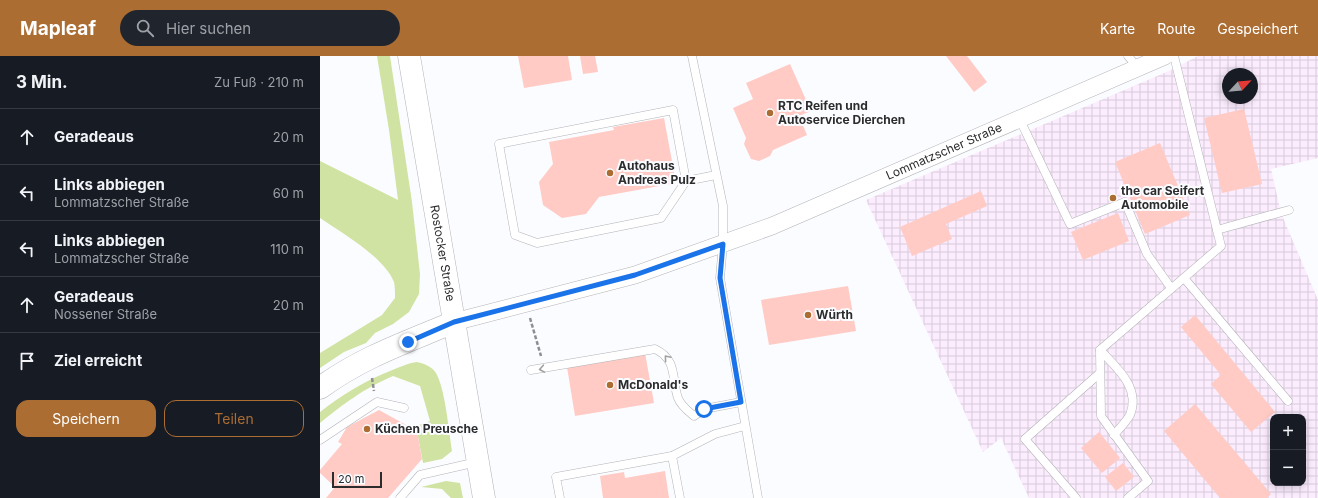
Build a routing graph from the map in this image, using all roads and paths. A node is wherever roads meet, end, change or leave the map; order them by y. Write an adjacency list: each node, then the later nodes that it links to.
1 (409, 56): 15 (street, Rostocker Straße)
2 (692, 56): 7 (lane)
3 (1165, 56): 5 (street, Lommatzscher Straße)
4 (1174, 56): 10 (lane)
5 (1133, 62): 6 (street, Lommatzscher Straße)
6 (1020, 120): 11 (street, Lommatzscher Straße); 13 (lane)
7 (716, 175): 8 (lane); 11 (lane)
8 (686, 181): 8 (lane)
9 (1289, 210): 10 (lane)
10 (1217, 230): 12 (lane)
11 (723, 244): 14 (street, Lommatzscher Straße); 22 (lane)
12 (1184, 278): 13 (lane); 21 (lane)
13 (1172, 288): 16 (lane)
14 (527, 304): 15 (street, Lommatzscher Straße); 17 (path)
15 (454, 322): 20 (street); 28 (street, Rostocker Straße)
16 (1100, 350): 19 (lane); 25 (lane)
17 (541, 356)
18 (531, 370): 22 (lane, one-way to 18)
19 (1100, 373): 25 (lane); 34 (lane)
20 (320, 388)
21 (1288, 401)
22 (741, 402): 24 (lane)
23 (404, 408): 26 (lane)
24 (745, 426): 27 (lane); 33 (lane)
25 (1114, 435): 35 (lane)
26 (320, 440)
27 (672, 456): 31 (lane); 32 (lane)
28 (478, 462): 29 (lane); 30 (street, Rostocker Straße)
29 (400, 498)
30 (484, 498)
31 (560, 498)
32 (680, 498)
33 (758, 498)
34 (1076, 498)
35 (1128, 498)

